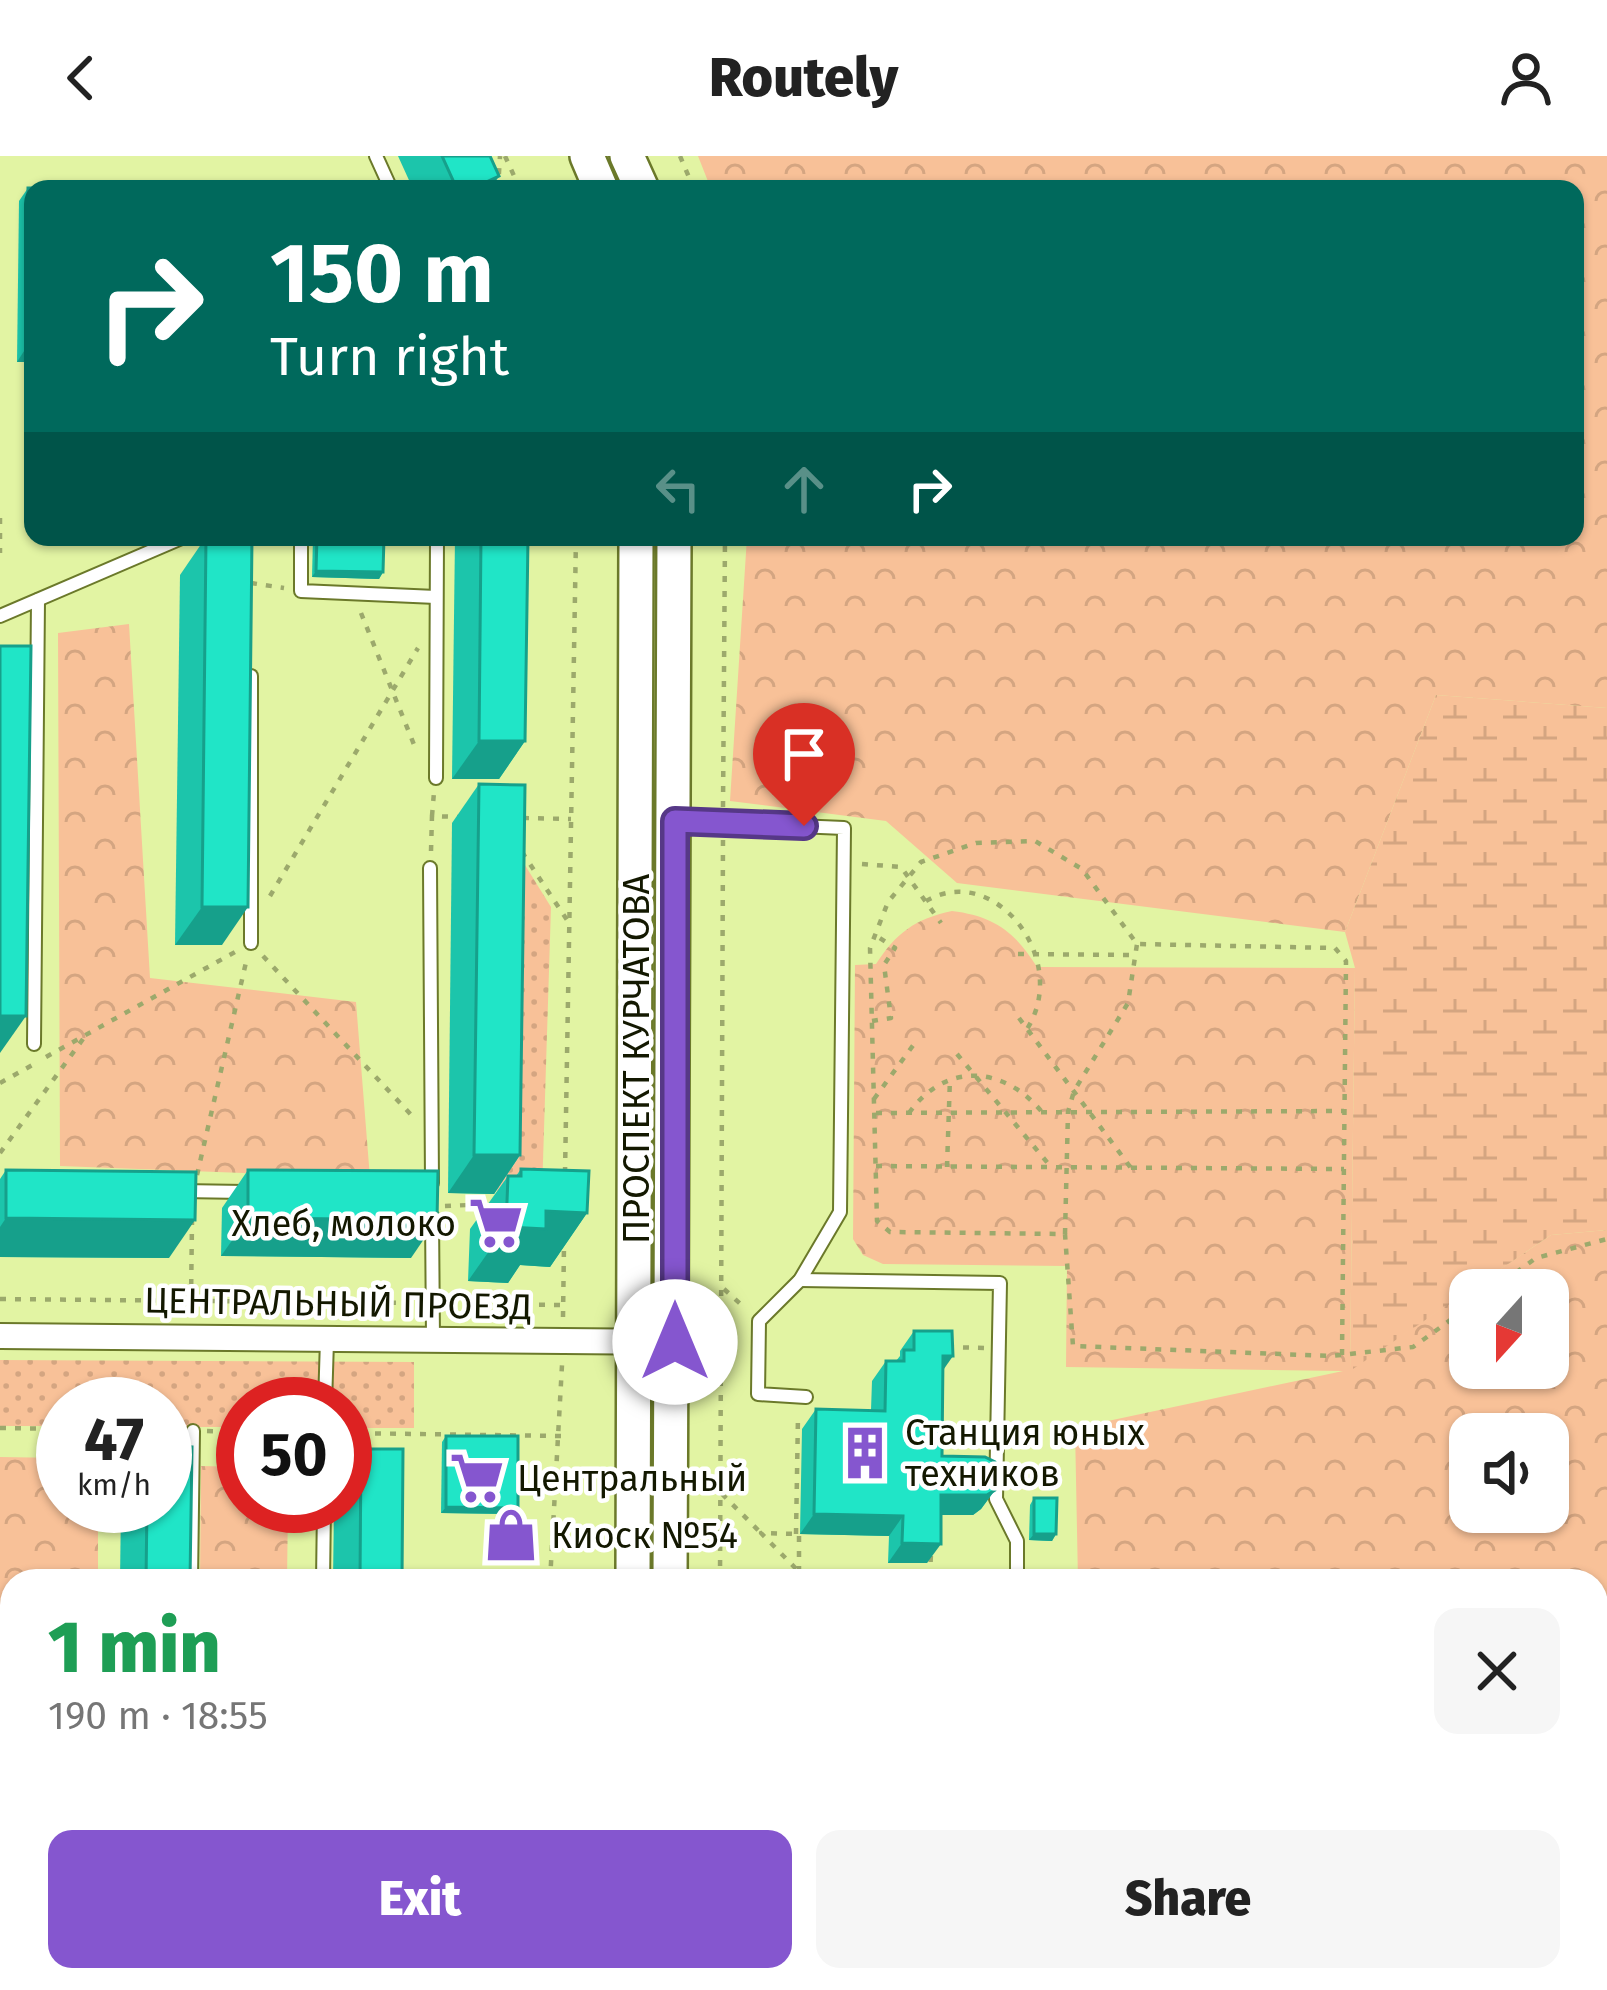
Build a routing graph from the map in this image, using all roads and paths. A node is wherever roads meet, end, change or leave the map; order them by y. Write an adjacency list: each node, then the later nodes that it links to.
1 (0, 518): 9 (path)
2 (163, 546): 14 (lane)
3 (301, 546): 11 (lane)
4 (437, 546): 13 (lane)
5 (576, 546): 23 (path)
6 (636, 546): 91 (main road, ПРОСПЕКТ КУРЧАТОВА)
7 (674, 546): 24 (main road, ПРОСПЕКТ КУРЧАТОВА)
8 (724, 546): 25 (path)
9 (0, 553)
10 (251, 583): 11 (path)
11 (301, 591): 12 (lane)
12 (354, 593): 13 (lane); 18 (path)
13 (436, 597): 16 (lane)
14 (38, 600): 15 (lane); 45 (lane)
15 (0, 616)
16 (436, 617): 18 (path); 19 (lane)
17 (251, 652): 33 (lane)
18 (390, 694): 19 (path); 33 (path)
19 (432, 780): 20 (path)
20 (432, 817): 21 (path); 28 (path)
21 (477, 817)
22 (523, 818): 23 (path)
23 (571, 819): 31 (path)
24 (675, 821): 25 (lane); 92 (main road, ПРОСПЕКТ КУРЧАТОВА)
25 (723, 823): 27 (lane); 80 (path)
26 (511, 835): 31 (path)
27 (844, 863): 29 (path); 79 (lane)
28 (430, 868): 60 (lane)
29 (909, 877): 30 (path); 34 (path); 36 (path)
30 (926, 901): 32 (path); 38 (path)
31 (569, 923): 68 (path)
32 (941, 923)
33 (251, 928): 35 (lane)
34 (875, 935): 41 (path); 41 (path)
35 (251, 943): 43 (path); 60 (path); 70 (path)
36 (1136, 944): 39 (path); 52 (path)
37 (1018, 954): 38 (path)
38 (1036, 954): 39 (path); 42 (path)
39 (1135, 956): 50 (path)
40 (1019, 1018): 42 (path)
41 (872, 1021): 51 (path)
42 (1028, 1029): 50 (path)
43 (87, 1035): 49 (path); 61 (path)
44 (917, 1040): 51 (path)
45 (34, 1044)
46 (957, 1054): 47 (path)
47 (974, 1073): 48 (path); 54 (path); 55 (path)
48 (950, 1078): 53 (path); 59 (path)
49 (0, 1083)
50 (1074, 1091): 56 (path); 57 (path)
51 (874, 1099): 58 (path)
52 (1344, 1111): 57 (path); 67 (path)
53 (949, 1112): 54 (path); 59 (path); 63 (path)
54 (1008, 1112): 55 (path); 64 (path)
55 (1042, 1112): 56 (path)
56 (1068, 1112): 57 (path); 65 (path)
57 (1090, 1112): 66 (path)
58 (874, 1113): 59 (path); 62 (path)
59 (909, 1113)
60 (432, 1137): 73 (lane)
61 (0, 1154)
62 (876, 1166): 63 (path); 75 (path)
63 (947, 1167): 64 (path)
64 (1051, 1167): 65 (path)
65 (1067, 1167): 66 (path); 75 (path)
66 (1131, 1168): 67 (path)
67 (1344, 1169): 95 (path)
68 (566, 1177)
69 (171, 1191): 70 (lane)
70 (193, 1191): 71 (lane); 82 (path)
71 (265, 1192)
72 (408, 1192): 73 (lane)
73 (432, 1199): 74 (path); 83 (lane)
74 (499, 1203)
75 (1065, 1234): 95 (path)
76 (565, 1237): 84 (path)
77 (1607, 1238): 78 (path)
78 (1521, 1269)
79 (800, 1280): 85 (lane); 94 (lane)
80 (724, 1289): 85 (path); 103 (path)
81 (0, 1299): 82 (path)
82 (191, 1300): 83 (path)
83 (433, 1304): 84 (path); 89 (lane)
84 (563, 1305): 90 (path)
85 (760, 1321): 97 (lane)
86 (1449, 1321): 95 (path)
87 (0, 1336): 88 (street, ЦЕНТРАЛЬНЫЙ ПРОЕЗД)
88 (327, 1339): 89 (street, ЦЕНТРАЛЬНЫЙ ПРОЕЗД); 96 (lane)
89 (433, 1340): 90 (street, ЦЕНТРАЛЬНЫЙ ПРОЕЗД)
90 (562, 1341): 91 (street, ЦЕНТРАЛЬНЫЙ ПРОЕЗД); 102 (path)
91 (636, 1342): 92 (street, ЦЕНТРАЛЬНЫЙ ПРОЕЗД); 111 (main road, ПРОСПЕКТ КУРЧАТОВА)
92 (675, 1342): 112 (main road, ПРОСПЕКТ КУРЧАТОВА)
93 (940, 1347): 94 (path)
94 (999, 1348): 117 (lane)
95 (1342, 1355)
96 (326, 1377)
97 (802, 1397): 106 (path)
98 (0, 1428): 99 (path)
99 (36, 1429)
100 (193, 1430): 108 (lane)
101 (372, 1433): 102 (path)
102 (561, 1436): 110 (path)
103 (721, 1493): 105 (path); 113 (path)
104 (324, 1533): 109 (lane)
105 (761, 1533): 106 (path); 114 (path)
106 (796, 1534): 115 (path)
107 (931, 1536): 116 (path)
108 (191, 1569)
109 (323, 1569)
110 (551, 1569)
111 (633, 1569)
112 (670, 1569)
113 (720, 1569)
114 (796, 1569)
115 (799, 1569)
116 (930, 1569)
117 (1017, 1569)

